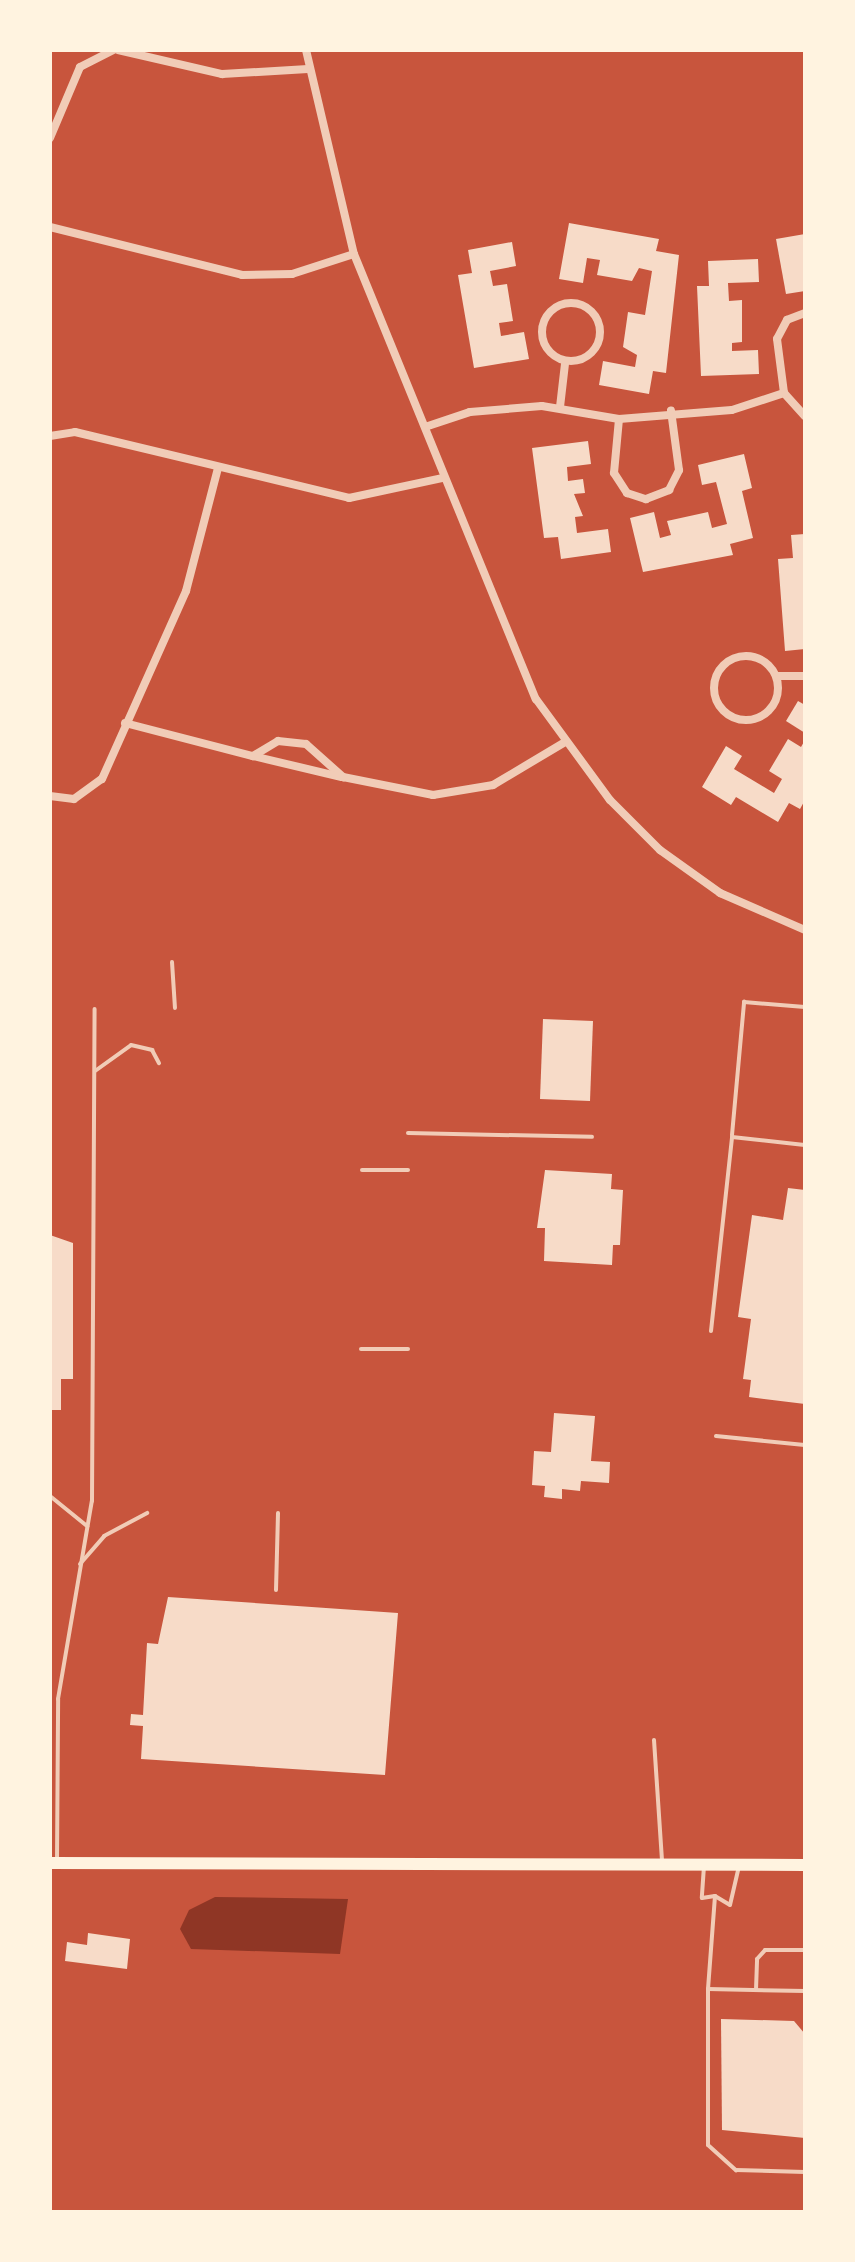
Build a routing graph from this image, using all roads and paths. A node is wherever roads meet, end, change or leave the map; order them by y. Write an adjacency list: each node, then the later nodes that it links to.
1 (116, 50): 3 (street); 4 (street)
2 (306, 50): 3 (street)
3 (308, 68): 6 (street)
4 (50, 138)
5 (50, 226): 6 (street)
6 (354, 254): 14 (street)
7 (805, 313): 9 (street)
8 (565, 364): 8 (street); 10 (street)
9 (784, 393): 11 (street); 12 (street)
10 (560, 407): 13 (street); 14 (street)
11 (672, 411): 13 (street); 13 (street)
12 (805, 416)
13 (620, 419)
14 (425, 427): 17 (street)
15 (50, 436): 16 (street)
16 (218, 468): 17 (street); 20 (street)
17 (442, 478): 21 (street)
18 (777, 676): 18 (street); 19 (street)
19 (805, 676)
20 (125, 722): 22 (street); 24 (street)
21 (565, 742): 23 (street); 25 (street)
22 (253, 756): 23 (street); 23 (street)
23 (343, 778)
24 (50, 796)
25 (805, 930)
26 (172, 962): 28 (lane)
27 (805, 1007): 34 (lane)
28 (175, 1008)
29 (95, 1009): 31 (lane)
30 (158, 1063): 31 (lane)
31 (95, 1070): 46 (lane)
32 (408, 1133): 33 (lane)
33 (592, 1137)
34 (732, 1137): 35 (lane); 38 (lane)
35 (805, 1145)
36 (362, 1170): 37 (lane)
37 (408, 1170)
38 (711, 1331)
39 (361, 1349): 40 (lane)
40 (408, 1350)
41 (716, 1436): 42 (lane)
42 (805, 1444)
43 (50, 1496): 46 (lane)
44 (147, 1514): 47 (lane)
45 (278, 1514): 48 (lane)
46 (87, 1526): 47 (lane)
47 (79, 1565): 50 (lane)
48 (276, 1590)
49 (50, 1700): 50 (lane)
50 (58, 1700): 52 (lane)
51 (654, 1740): 54 (lane)
52 (53, 1863): 54 (main road)
53 (805, 1865): 56 (main road)
54 (662, 1866): 55 (main road)
55 (704, 1866): 56 (main road); 57 (lane)
56 (739, 1866): 57 (lane)
57 (714, 1896): 59 (lane)
58 (805, 1950): 60 (lane)
59 (708, 1989): 60 (lane); 62 (lane)
60 (756, 1990): 61 (lane)
61 (805, 1991)
62 (805, 2172)

